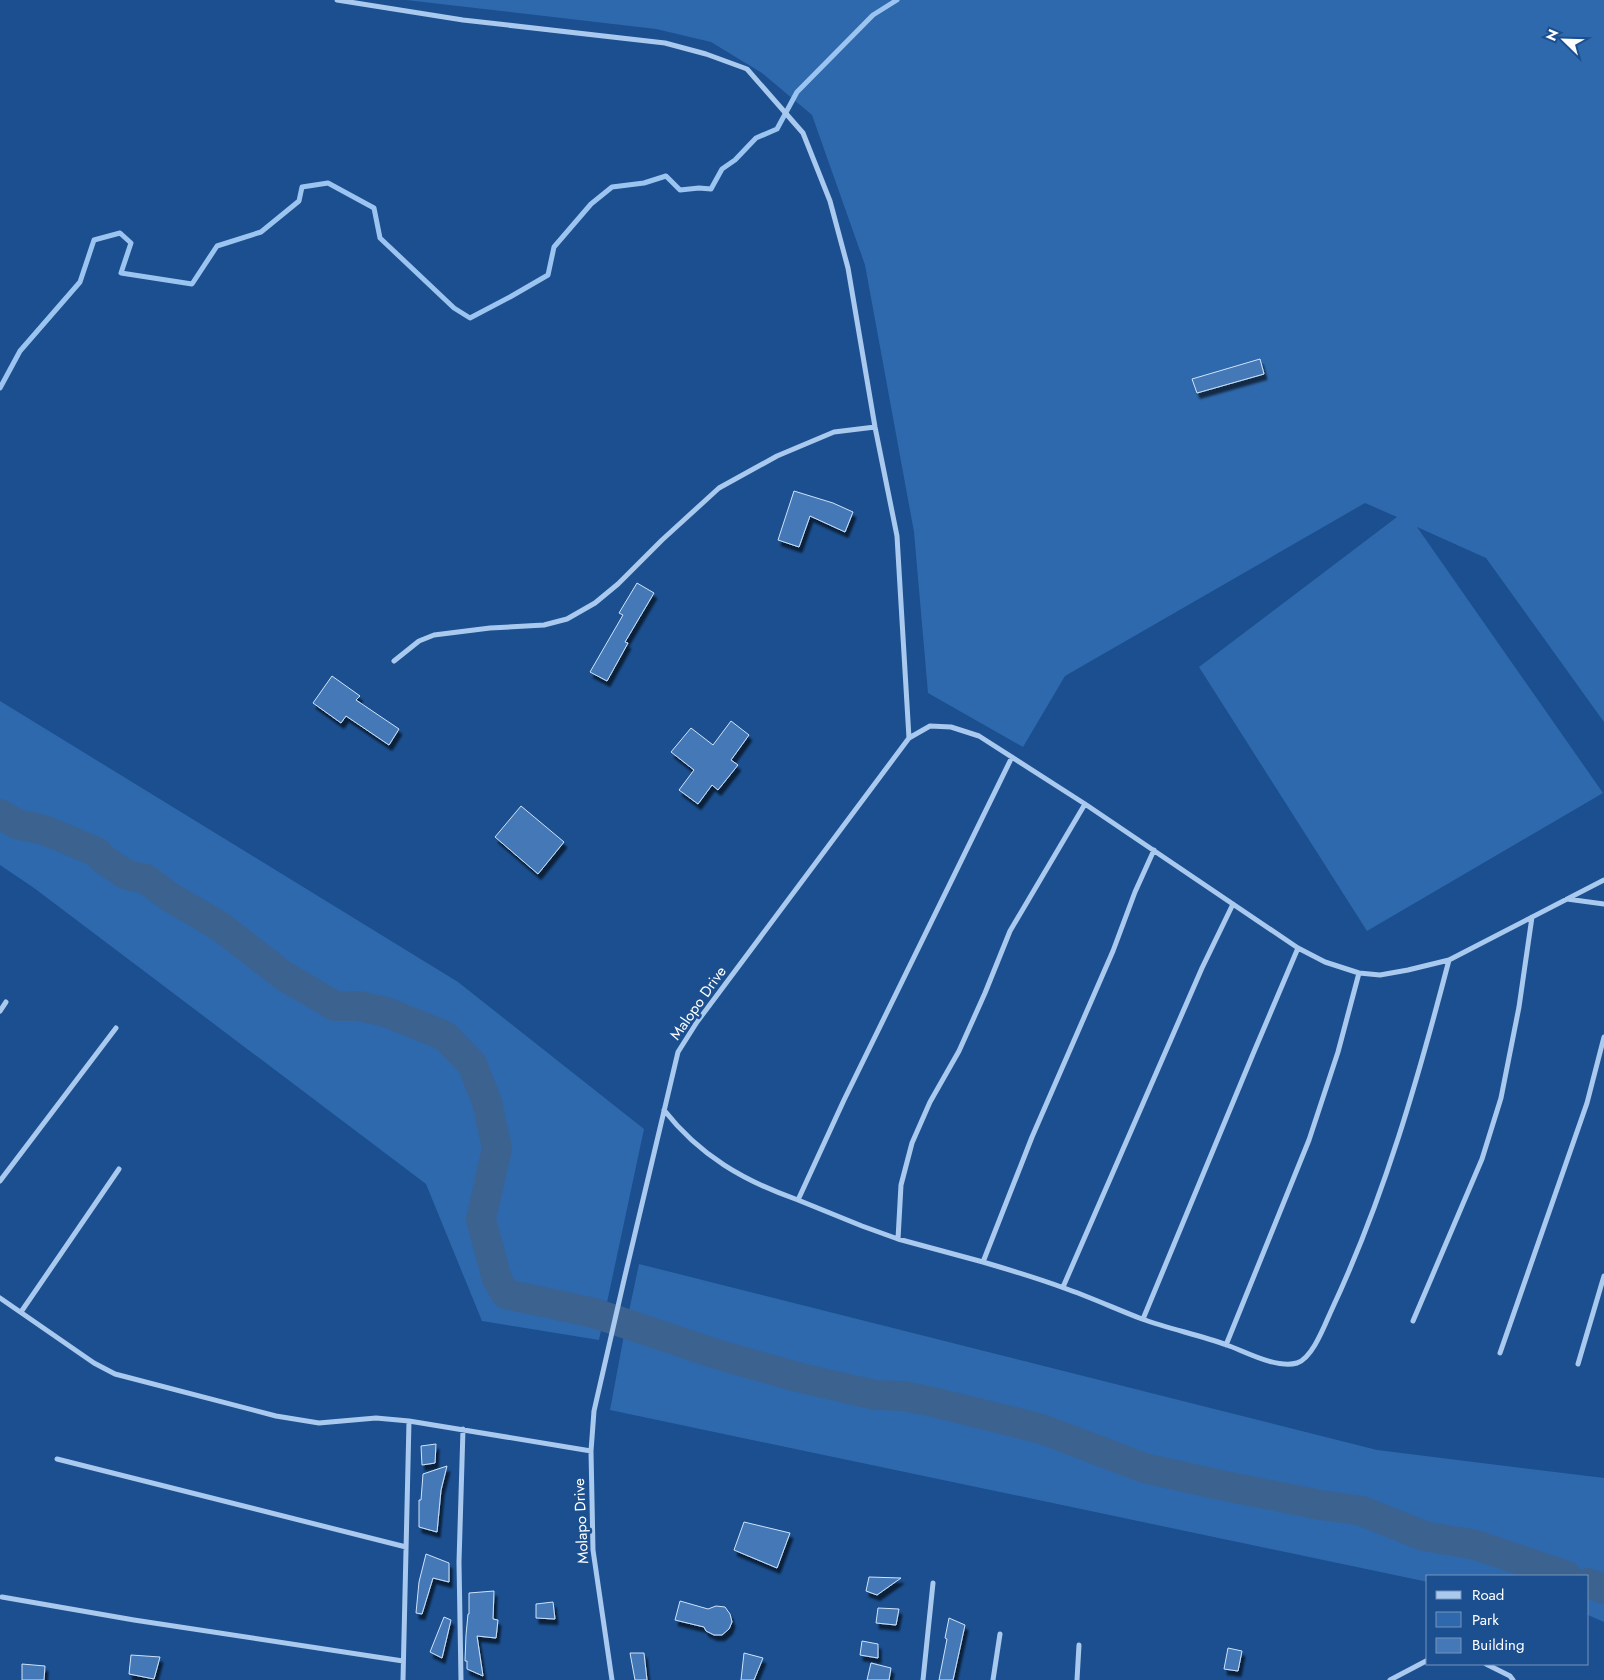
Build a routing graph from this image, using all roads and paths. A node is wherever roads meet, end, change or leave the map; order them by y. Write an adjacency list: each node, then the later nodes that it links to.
1 (337, 0): 2 (street)
2 (875, 427): 3 (street); 4 (street)
3 (394, 661)
4 (909, 738): 5 (street); 20 (street, Malopo Drive)
5 (1012, 757): 6 (street); 23 (street)
6 (1085, 804): 7 (street); 24 (street)
7 (1154, 850): 10 (street); 25 (street)
8 (1604, 880): 9 (street)
9 (1566, 899): 11 (street); 12 (street)
10 (1233, 904): 13 (street); 27 (street)
11 (1604, 904)
12 (1532, 917): 14 (street); 31 (street)
13 (1298, 948): 15 (street); 30 (street)
14 (1449, 960): 15 (street); 32 (street)
15 (1359, 973): 32 (street)
16 (6, 1002): 17 (street)
17 (0, 1011)
18 (116, 1028): 22 (street)
19 (1604, 1037): 33 (street)
20 (664, 1110): 23 (street); 34 (street, Malopo Drive)
21 (119, 1169): 29 (street)
22 (0, 1181)
23 (798, 1200): 24 (street)
24 (898, 1239): 25 (street)
25 (983, 1262): 27 (street)
26 (1604, 1276): 35 (street)
27 (1063, 1288): 30 (street)
28 (0, 1298): 29 (street)
29 (21, 1312): 36 (street)
30 (1144, 1319): 32 (street)
31 (1413, 1321)
32 (1226, 1345)
33 (1500, 1353)
34 (606, 1361): 38 (street, Molapo Drive)
35 (1578, 1364)
36 (409, 1421): 37 (street); 40 (street)
37 (463, 1429): 38 (street); 49 (street)
38 (591, 1451): 50 (street, Molapo Drive)
39 (57, 1459): 40 (street)
40 (406, 1547): 45 (street)
41 (933, 1584): 51 (street)
42 (2, 1597): 45 (street)
43 (1000, 1634): 52 (street)
44 (1079, 1645): 53 (street)
45 (403, 1661): 48 (street)
46 (1426, 1661): 54 (street)
47 (1488, 1665): 55 (street)
48 (403, 1680)
49 (461, 1680)
50 (612, 1680)
51 (923, 1680)
52 (993, 1680)
53 (1077, 1680)
54 (1390, 1680)
55 (1513, 1680)

